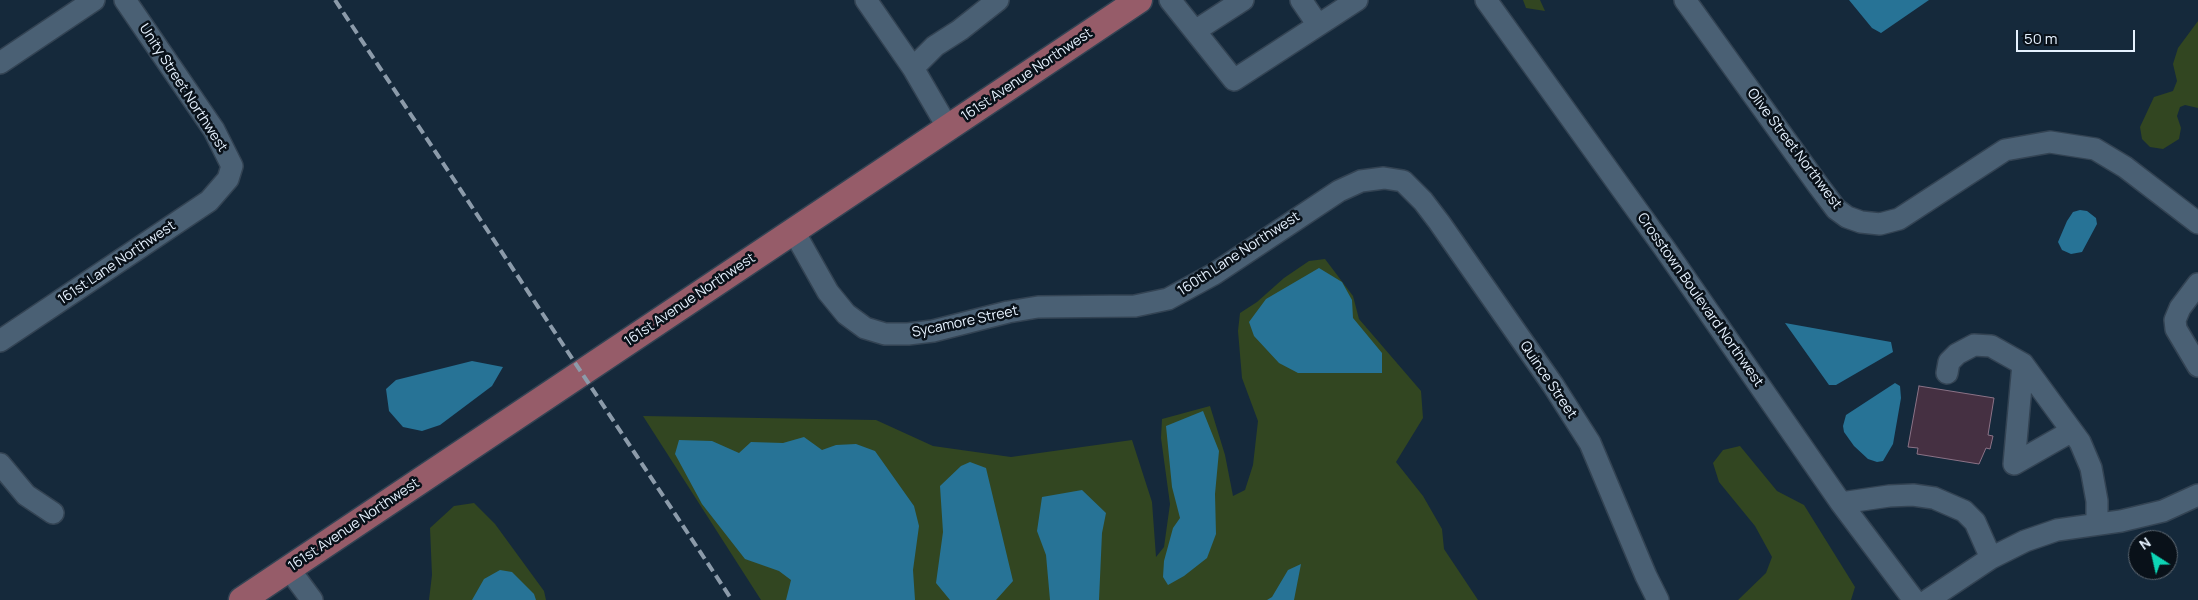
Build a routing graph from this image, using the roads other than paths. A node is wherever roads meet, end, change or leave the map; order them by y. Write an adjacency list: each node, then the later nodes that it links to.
1 (94, 0): 14 (street)
2 (125, 0): 17 (street, Unity Street Northwest)
3 (866, 0): 15 (street)
4 (998, 0): 15 (street)
5 (1139, 0): 16 (main road, 161st Avenue Northwest)
6 (1170, 0): 13 (street)
7 (1243, 0): 13 (street)
8 (1301, 0): 12 (street)
9 (1357, 0): 12 (street)
10 (1486, 0): 30 (street, Crosstown Boulevard Northwest)
11 (1686, 0): 19 (street, Olive Street Northwest)
12 (1318, 25): 13 (street)
13 (1195, 31)
14 (0, 62)
15 (912, 68): 16 (street)
16 (948, 128): 20 (main road, 161st Avenue Northwest)
17 (228, 179): 23 (street, 161st Lane Northwest)
18 (1403, 181): 22 (street, 160th Lane Northwest); 37 (street, Quince Street)
19 (2198, 223)
20 (793, 230): 22 (street, Sycamore Street); 34 (main road, 161st Avenue Northwest)
21 (2198, 284): 25 (street)
22 (1038, 307)
23 (0, 341)
24 (2023, 364): 26 (street); 27 (street); 27 (street)
25 (2198, 366)
26 (1947, 373)
27 (2072, 431): 32 (street)
28 (0, 464): 31 (street)
29 (2198, 495): 32 (street)
30 (1841, 504): 33 (street); 38 (street, Crosstown Boulevard Northwest)
31 (53, 514)
32 (2097, 523): 33 (street)
33 (1991, 558): 39 (street)
34 (289, 569): 35 (main road, 161st Avenue Northwest); 36 (street)
35 (242, 600)
36 (312, 600)
37 (1658, 600)
38 (1914, 600)
39 (1928, 600)

